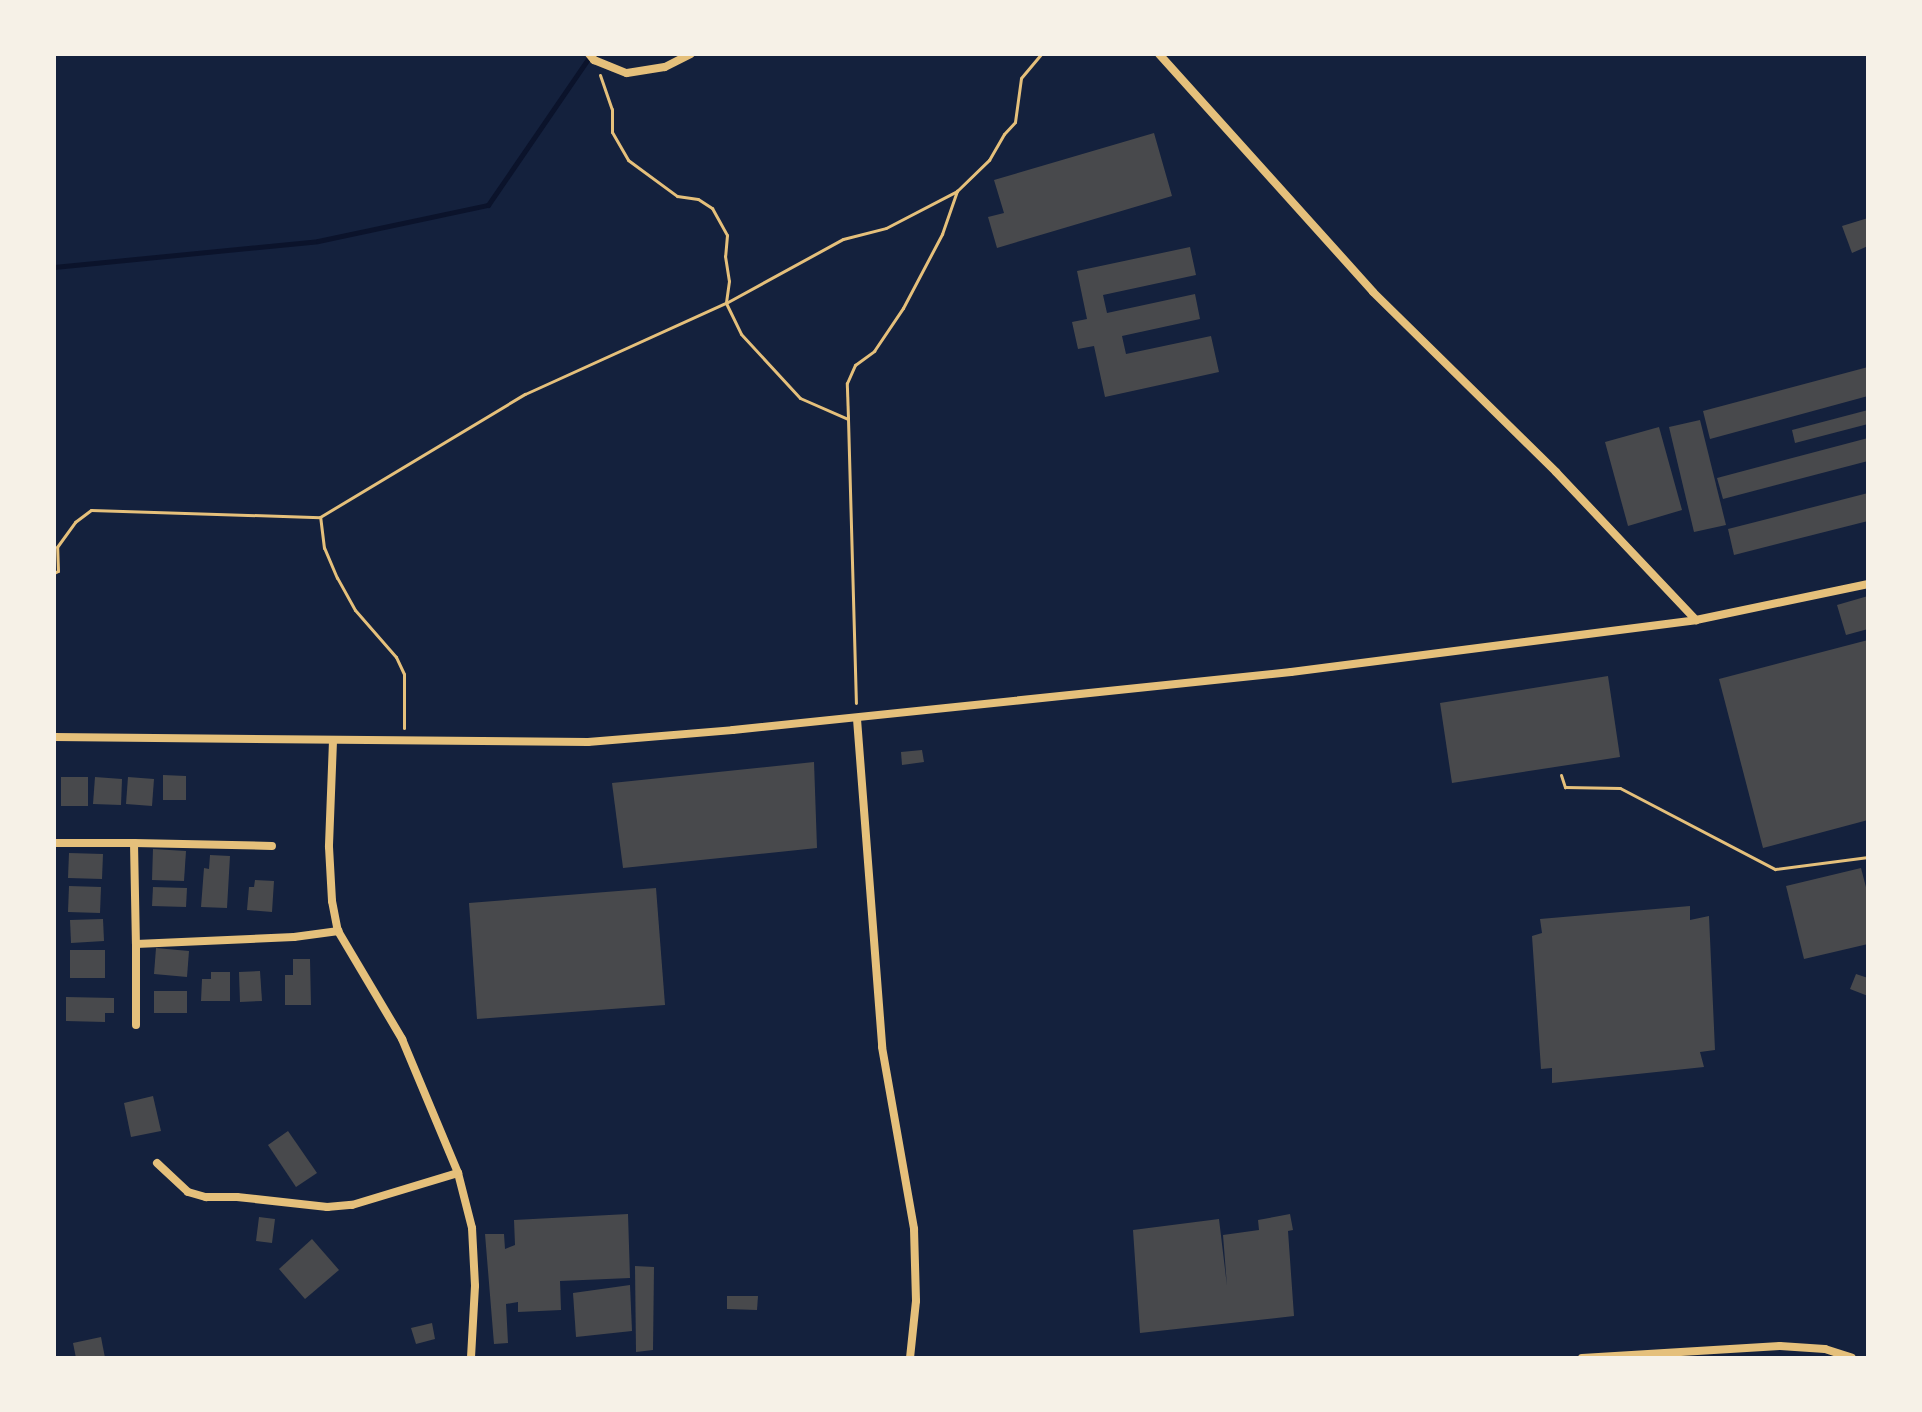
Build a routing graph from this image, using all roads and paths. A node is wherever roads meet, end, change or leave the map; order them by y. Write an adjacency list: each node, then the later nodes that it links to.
1 (691, 54): 4 (street)
2 (1041, 54): 5 (path)
3 (1159, 54): 11 (street)
4 (592, 57): 6 (path)
5 (957, 191): 6 (path); 7 (path)
6 (726, 303): 7 (path); 8 (path)
7 (848, 419): 12 (path)
8 (320, 517): 9 (path); 15 (path)
9 (54, 573)
10 (1868, 584): 11 (street)
11 (1696, 620): 12 (street)
12 (857, 719): 15 (street); 27 (street)
13 (54, 737): 14 (street)
14 (333, 741): 15 (street); 21 (street)
15 (404, 742)
16 (1561, 775): 20 (path)
17 (54, 843): 18 (street)
18 (134, 843): 19 (street); 22 (street)
19 (272, 846)
20 (1868, 857)
21 (339, 931): 22 (street); 25 (street)
22 (136, 944): 23 (street)
23 (136, 1025)
24 (157, 1163): 25 (street)
25 (458, 1173): 26 (street)
26 (471, 1358)
27 (910, 1358)
28 (1582, 1358): 29 (street)
29 (1852, 1358)

